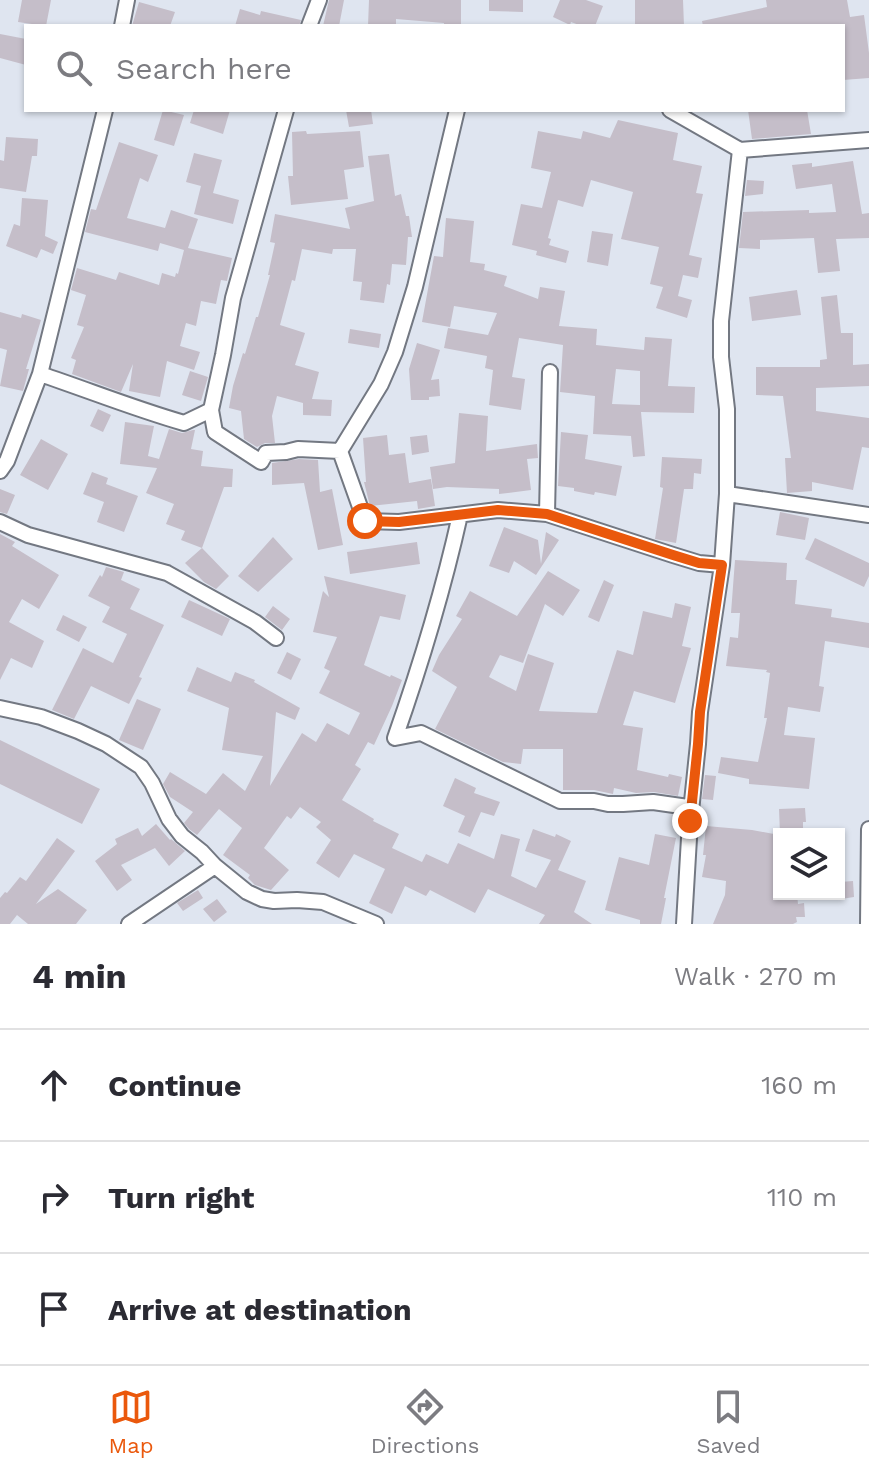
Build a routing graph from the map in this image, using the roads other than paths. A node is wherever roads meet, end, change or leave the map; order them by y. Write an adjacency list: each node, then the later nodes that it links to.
1 (127, 0): 3 (street)
2 (319, 0): 4 (street)
3 (122, 24)
4 (310, 24)
5 (105, 112): 12 (street)
6 (285, 112): 13 (street)
7 (457, 112): 17 (street)
8 (674, 112): 10 (street)
9 (869, 140): 10 (street)
10 (740, 150): 19 (street)
11 (550, 372): 20 (street)
12 (40, 374): 14 (street); 16 (street)
13 (211, 410): 14 (street); 15 (street)
14 (184, 423): 15 (street)
15 (215, 432): 17 (street)
16 (7, 437): 18 (street)
17 (340, 451): 21 (street)
18 (0, 471)
19 (727, 494): 22 (street); 24 (street)
20 (547, 514): 21 (street); 24 (street)
21 (460, 515): 27 (street)
22 (869, 515)
23 (0, 522): 25 (street)
24 (722, 565): 27 (street)
25 (276, 638)
26 (0, 708): 29 (street)
27 (690, 821): 32 (street)
28 (869, 829): 33 (street)
29 (215, 866): 30 (street); 31 (street)
30 (129, 924)
31 (376, 924)
32 (684, 924)
33 (868, 924)

